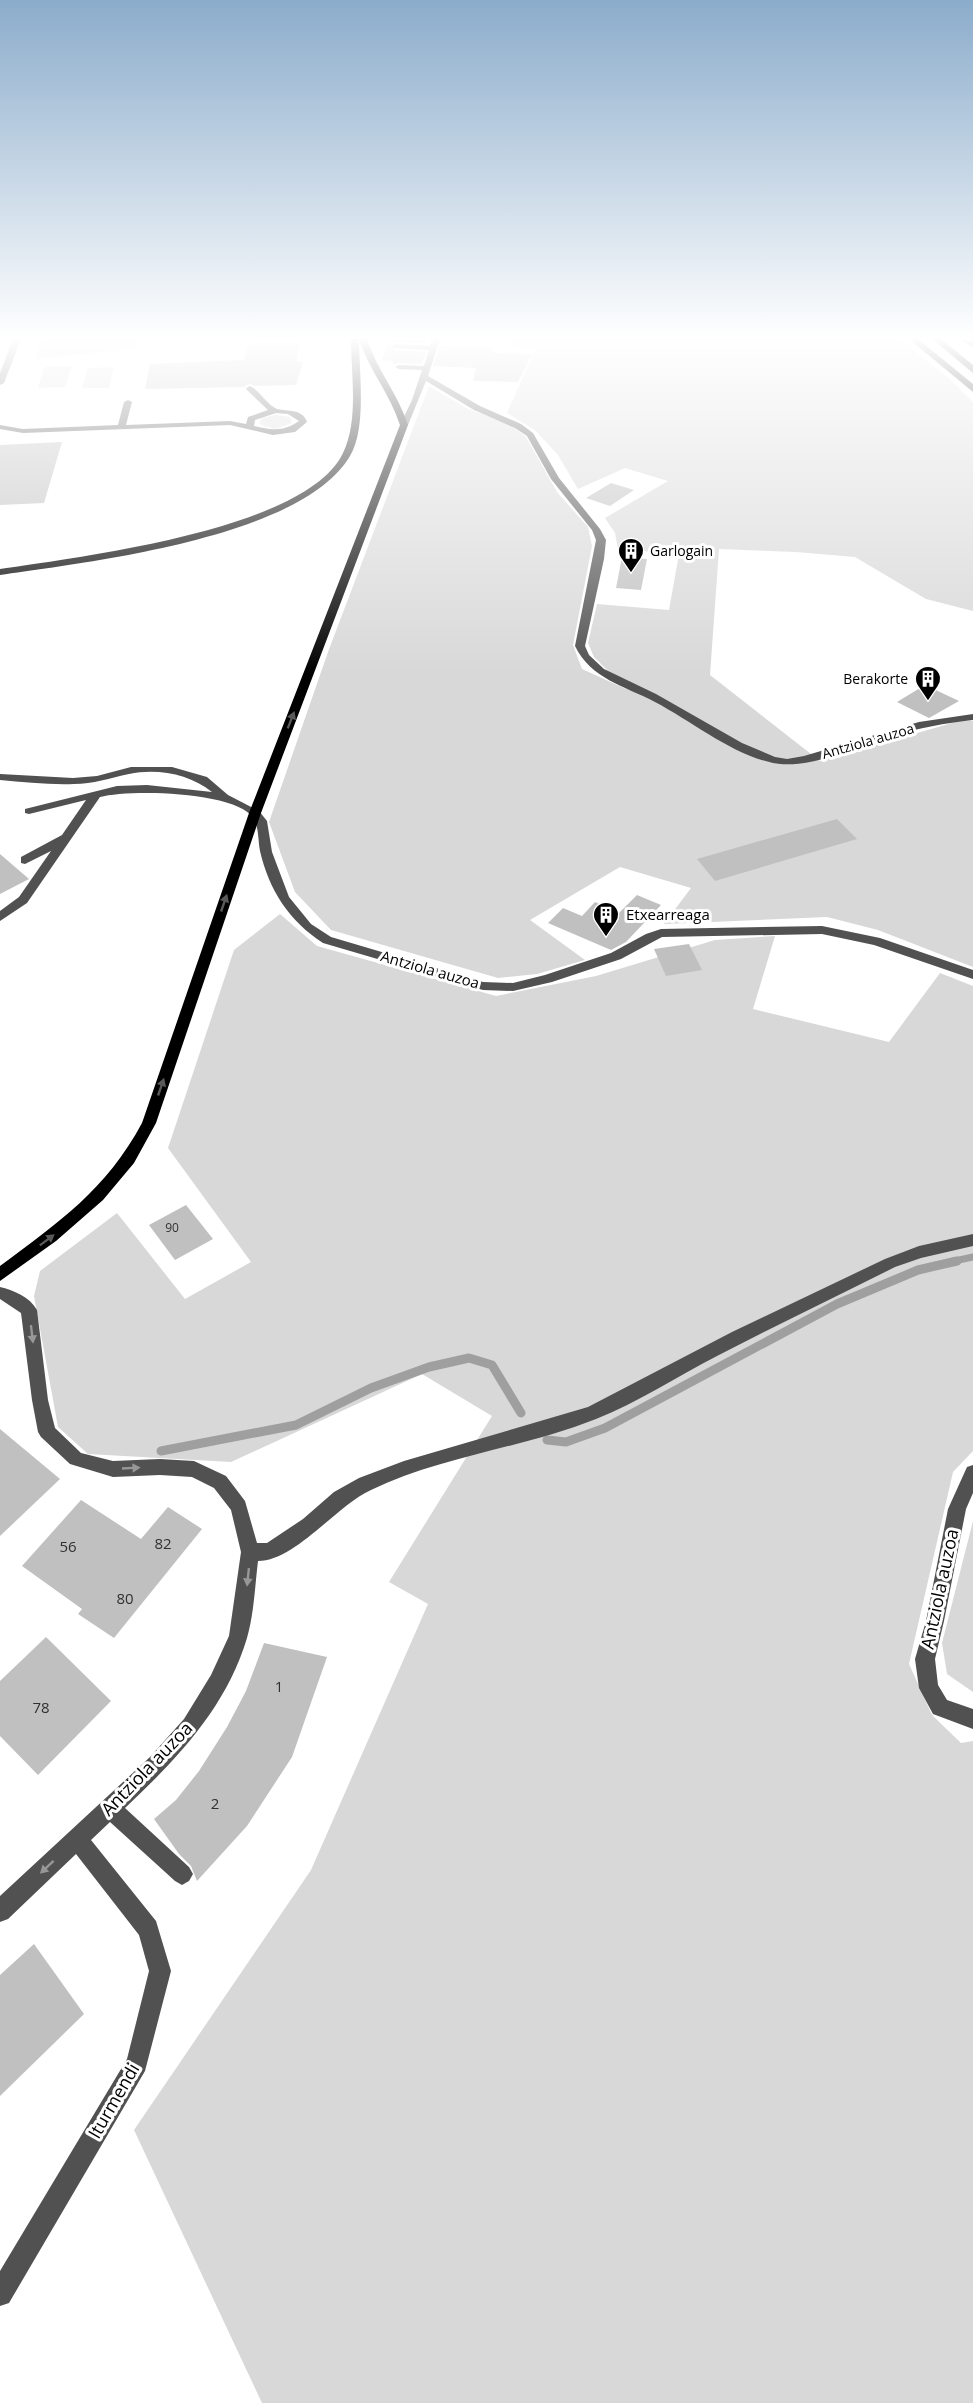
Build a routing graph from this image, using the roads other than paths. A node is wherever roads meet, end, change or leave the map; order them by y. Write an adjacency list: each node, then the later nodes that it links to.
1 (348, 451): 4 (main road)
2 (394, 451): 10 (main road, one-way to 2)
3 (539, 451): 5 (street, Antziola auzoa)
4 (0, 572)
5 (973, 717)
6 (0, 777): 8 (street)
7 (96, 794): 8 (street); 9 (street); 11 (street)
8 (224, 797): 10 (street)
9 (29, 811)
10 (255, 813): 14 (street, Antziola auzoa); 16 (main road, one-way to 10)
11 (66, 838): 12 (street); 13 (street)
12 (25, 860)
13 (0, 917)
14 (973, 975)
15 (973, 1240): 19 (street)
16 (0, 1275)
17 (0, 1293): 19 (street, Antziola auzoa, one-way to 19)
18 (973, 1473): 20 (street, Antziola auzoa)
19 (250, 1552): 21 (street, Antziola auzoa, one-way to 21)
20 (973, 1719)
21 (110, 1808): 22 (street, Antziola auzoa); 23 (street)
22 (78, 1839): 24 (street, Antziola auzoa, one-way to 24); 25 (street, Iturmendi)
23 (182, 1874)
24 (0, 1911)
25 (0, 2295)

